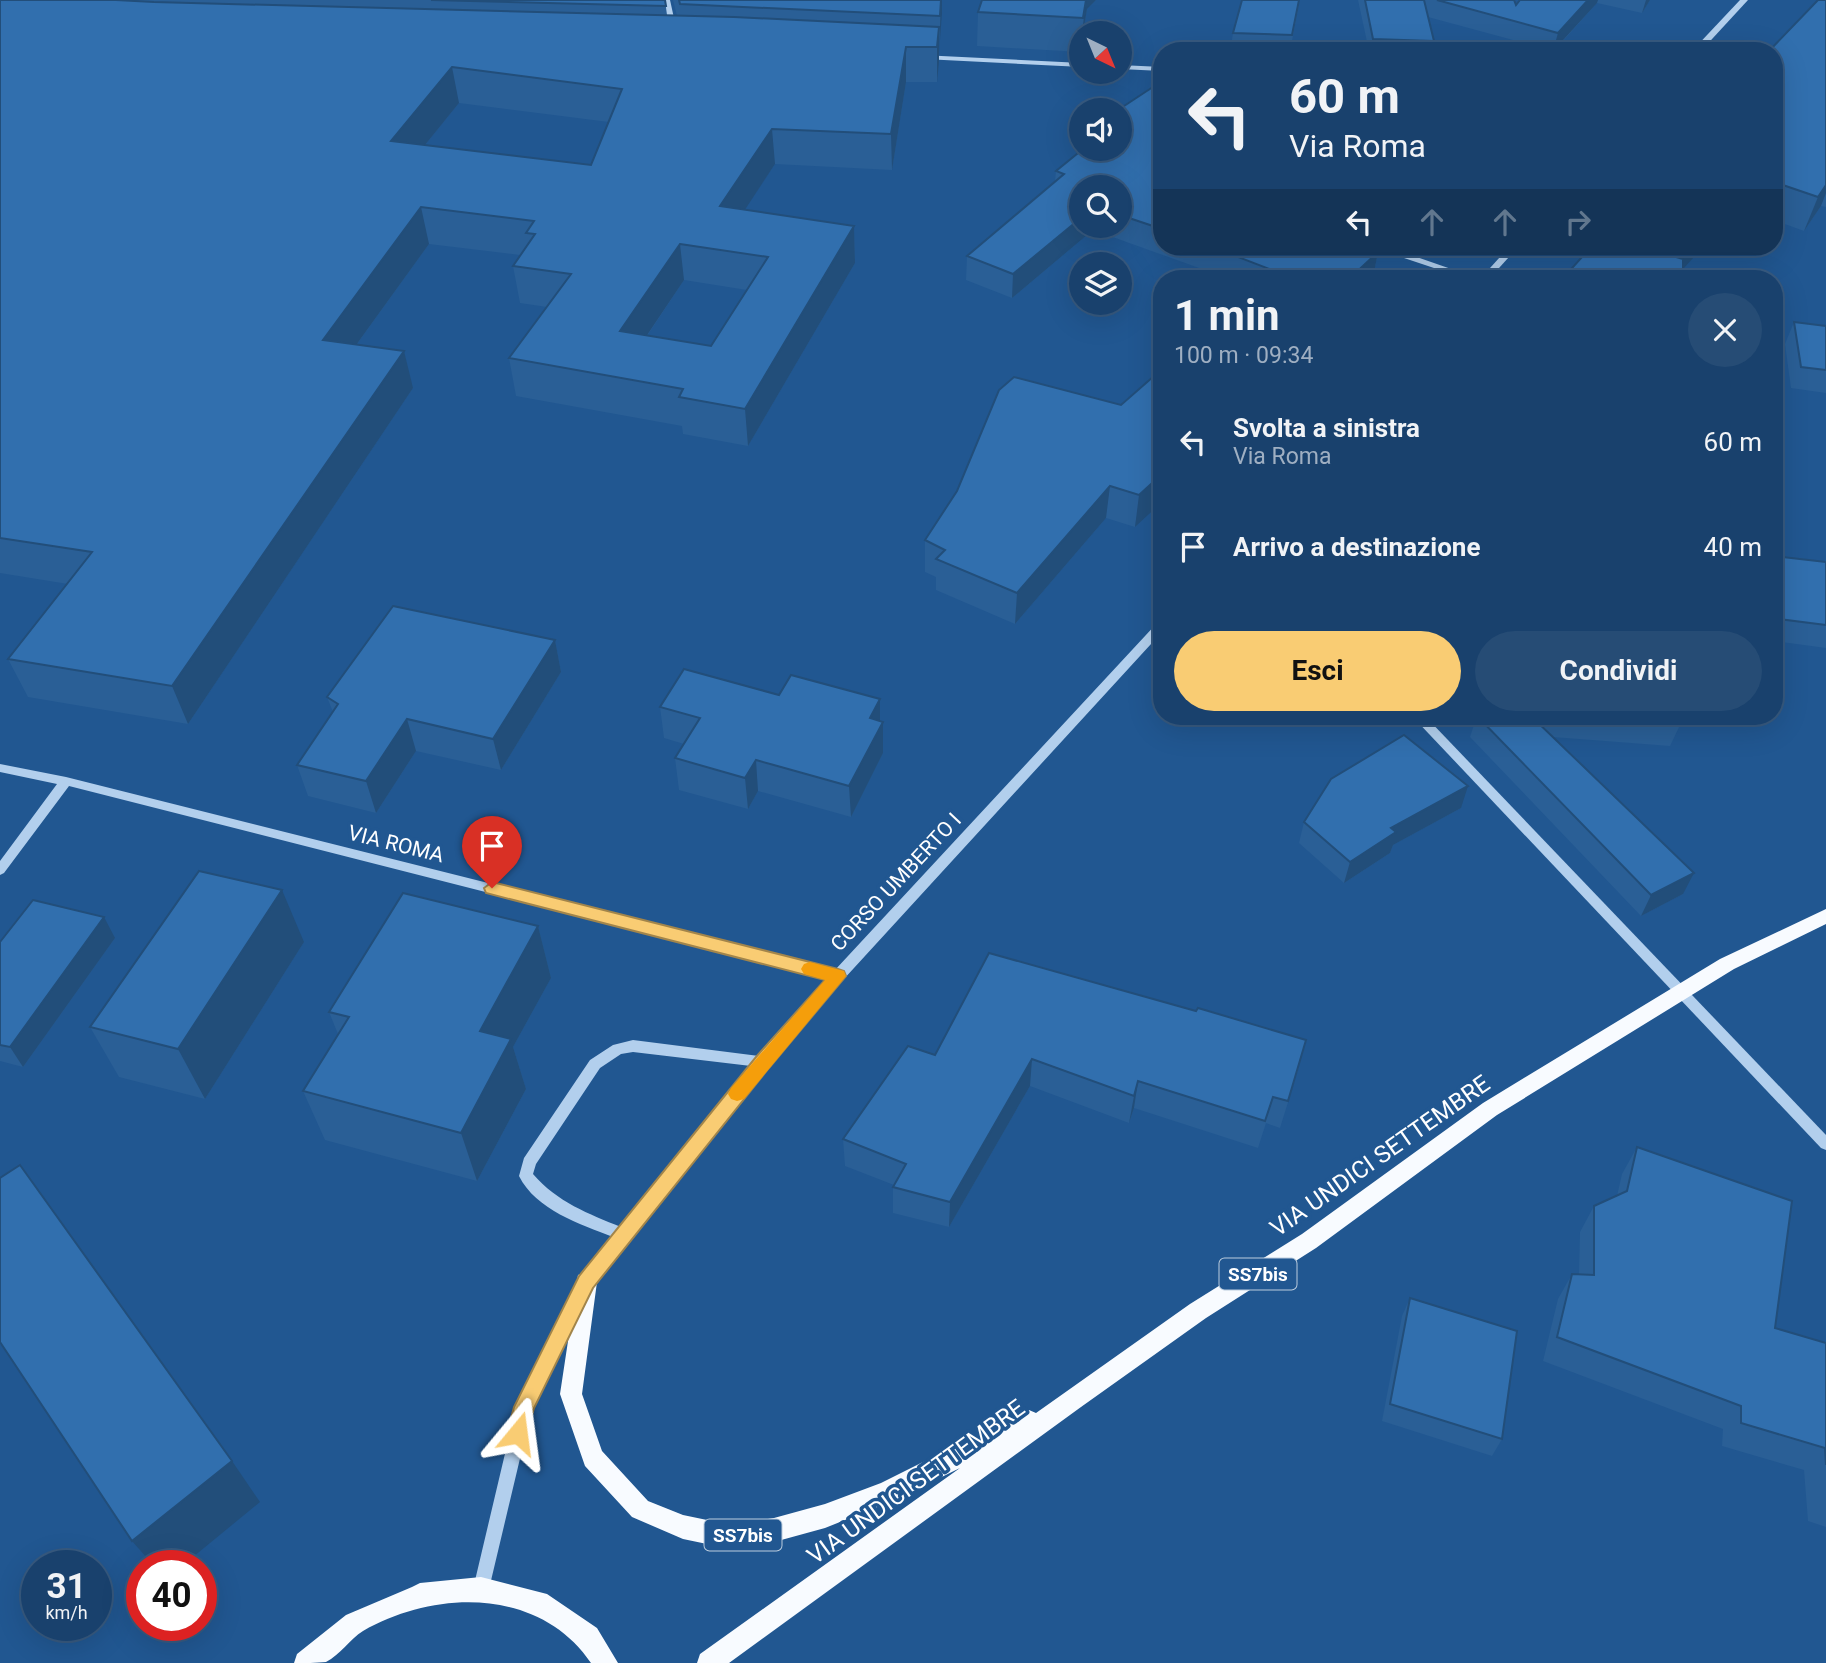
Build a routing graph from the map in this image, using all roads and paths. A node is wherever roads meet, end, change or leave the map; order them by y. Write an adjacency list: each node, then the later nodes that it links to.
1 (666, 0): 3 (street)
2 (1744, 0): 4 (street)
3 (675, 34)
4 (1704, 42)
5 (916, 56): 6 (street)
6 (1069, 64)
7 (1132, 68): 8 (street)
8 (1153, 69)
9 (1407, 256): 11 (street)
10 (1506, 256): 12 (street)
11 (1448, 270)
12 (1492, 270)
13 (1153, 635): 19 (street, CORSO UMBERTO I)
14 (1427, 725): 20 (street)
15 (0, 768): 16 (street, VIA ROMA)
16 (66, 780): 17 (street); 19 (street, VIA ROMA)
17 (0, 870)
18 (1826, 916): 20 (main road, VIA UNDICI SETTEMBRE / SS7bis)
19 (838, 976): 21 (street, CORSO UMBERTO I)
20 (1683, 991): 22 (street); 25 (main road, VIA UNDICI SETTEMBRE / SS7bis)
21 (762, 1062): 23 (street, CORSO UMBERTO I); 23 (street)
22 (1826, 1144)
23 (624, 1235): 24 (street, CORSO UMBERTO I)
24 (586, 1282): 25 (main road, SS7bis); 26 (street, CORSO UMBERTO I)
25 (1073, 1399): 29 (main road, VIA UNDICI SETTEMBRE / SS7bis)
26 (481, 1589): 27 (main road); 28 (main road)
27 (306, 1663)
28 (606, 1663)
29 (709, 1663)

